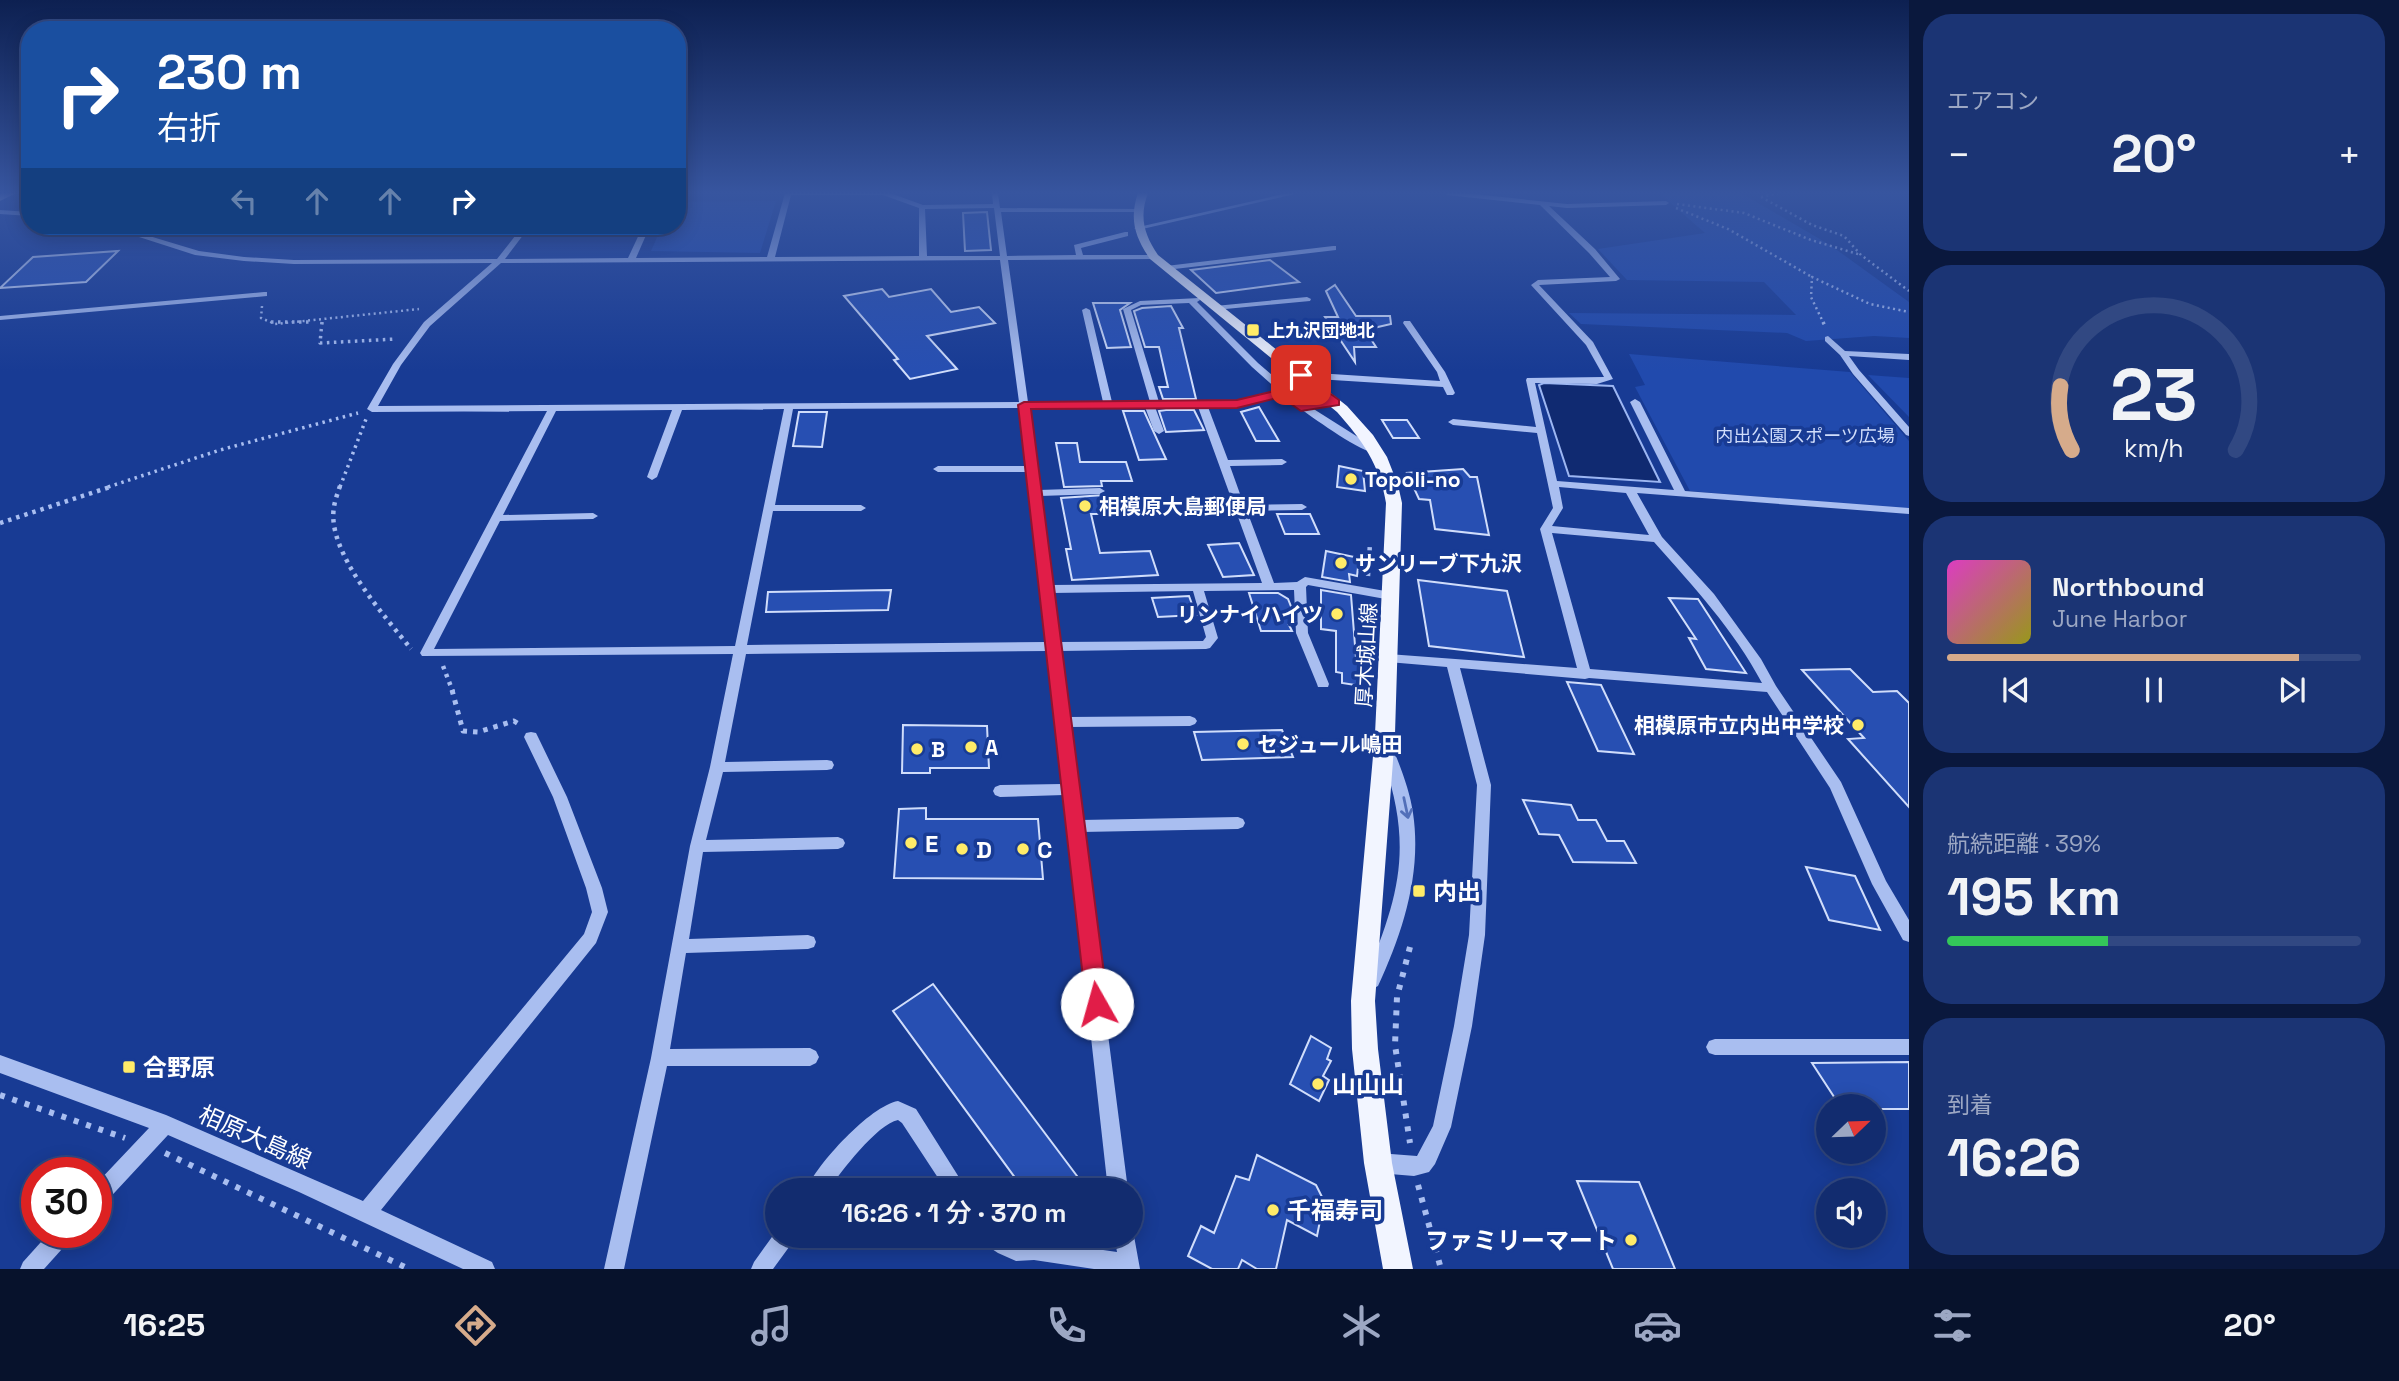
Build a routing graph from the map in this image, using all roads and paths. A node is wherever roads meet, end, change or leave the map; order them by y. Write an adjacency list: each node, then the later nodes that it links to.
1 (203, 252): 21 (street)
2 (506, 252): 21 (street)
3 (635, 252): 19 (street)
4 (772, 252): 20 (street)
5 (923, 252): 17 (street)
6 (1001, 252): 15 (street)
7 (1078, 252): 16 (street)
8 (1153, 252): 22 (main road, 厚木城山線)
9 (1300, 252): 18 (street)
10 (1593, 252): 56 (street)
11 (1769, 252): 24 (path)
12 (1852, 252): 14 (path)
13 (1859, 252): 14 (path)
14 (1861, 255): 25 (path)
15 (1002, 258): 16 (street); 17 (street); 46 (street)
16 (1080, 258): 22 (street)
17 (923, 259): 20 (street)
18 (1248, 259): 22 (street); 23 (street)
19 (631, 260): 20 (street); 21 (street)
20 (770, 260)
21 (499, 261): 30 (street)
22 (1160, 263): 28 (main road, 厚木城山線)
23 (1256, 265)
24 (1812, 277): 32 (path); 37 (path)
25 (1909, 291)
26 (264, 294): 33 (street); 34 (path)
27 (1307, 299): 28 (street)
28 (1203, 302): 29 (street); 40 (main road, 厚木城山線); 42 (street)
29 (1136, 304): 48 (street)
30 (448, 306): 34 (path); 36 (street)
31 (1086, 310): 47 (street)
32 (1909, 312)
33 (0, 318)
34 (323, 320): 36 (path)
35 (1407, 323): 41 (street)
36 (416, 338): 53 (street)
37 (1828, 339): 38 (street)
38 (1843, 353): 39 (street); 57 (street)
39 (1909, 357)
40 (1301, 375): 41 (street); 43 (main road, 厚木城山線)
41 (1447, 388)
42 (1283, 393): 45 (street); 51 (street)
43 (1334, 402): 51 (street); 58 (main road, 厚木城山線)
44 (1635, 402): 68 (street)
45 (1202, 404): 48 (street); 60 (street)
46 (1024, 405): 47 (street); 50 (street); 61 (street)
47 (1108, 405): 48 (street)
48 (1152, 405): 55 (street)
49 (678, 407): 50 (street); 52 (street); 63 (street)
50 (789, 407): 70 (street)
51 (1301, 407): 58 (street)
52 (553, 408): 53 (street); 75 (street)
53 (372, 410): 76 (path); 88 (path)
54 (1453, 422): 56 (street)
55 (1160, 431)
56 (1542, 431): 64 (street)
57 (1909, 433)
58 (1376, 451): 85 (main road, 厚木城山線)
59 (1282, 462): 60 (street)
60 (1224, 463): 72 (street)
61 (1031, 469): 62 (street); 67 (street)
62 (938, 470)
63 (652, 477)
64 (1554, 484): 65 (street); 77 (street)
65 (1630, 491): 68 (street); 79 (street)
66 (1100, 492): 67 (street)
67 (1035, 493): 82 (street)
68 (1681, 494): 73 (street)
69 (1302, 507): 72 (street)
70 (769, 508): 71 (street); 87 (street)
71 (861, 508)
72 (1241, 508): 81 (street)
73 (1909, 512)
74 (593, 516): 75 (street)
75 (496, 518): 88 (street)
76 (0, 523)
77 (1545, 530): 79 (street); 91 (street)
78 (1373, 535): 84 (path)
79 (1657, 539): 93 (street)
80 (1309, 584): 81 (street); 84 (street); 92 (street)
81 (1269, 586): 83 (street)
82 (1045, 589): 83 (street); 86 (street)
83 (1198, 589): 86 (street)
84 (1372, 593): 85 (street)
85 (1391, 596): 89 (main road, 厚木城山線)
86 (1053, 648): 87 (street); 95 (street)
87 (738, 650): 88 (street); 99 (street)
88 (426, 653): 96 (path)
89 (1388, 659): 90 (street); 97 (main road, 厚木城山線)
90 (1453, 665): 91 (street); 119 (street)
91 (1585, 675): 93 (street)
92 (1323, 684)
93 (1771, 688): 106 (street)
94 (1190, 721): 95 (street)
95 (1062, 723): 100 (street)
96 (531, 737): 125 (street)
97 (1384, 744): 109 (main road, 厚木城山線); 109 (street, one-way to 109)
98 (827, 765): 99 (street)
99 (718, 767): 105 (street)
100 (1072, 789): 101 (street); 103 (street)
101 (1000, 791)
102 (1238, 823): 103 (street)
103 (1076, 826): 122 (street)
104 (838, 843): 105 (street)
105 (697, 846): 108 (street)
106 (1909, 935)
107 (808, 942): 108 (street)
108 (680, 946): 113 (street)
109 (1363, 1001): 119 (main road, 厚木城山線)
110 (1716, 1047): 111 (street)
111 (1909, 1047)
112 (810, 1057): 113 (street)
113 (660, 1058): 134 (street)
114 (0, 1064): 116 (street, 相原大島線)
115 (0, 1095): 117 (path)
116 (166, 1124): 123 (street); 125 (street, 相原大島線)
117 (133, 1141)
118 (161, 1151): 132 (path)
119 (1378, 1163): 136 (main road, 厚木城山線)
120 (824, 1178): 121 (street)
121 (949, 1178)
122 (1117, 1178)
123 (112, 1181)
124 (1418, 1185): 137 (path)
125 (367, 1212): 133 (street, 相原大島線)
126 (49, 1248): 131 (street)
127 (776, 1248): 135 (street)
128 (1011, 1248): 130 (street)
129 (1126, 1248): 130 (street)
130 (1130, 1266)
131 (30, 1269)
132 (409, 1269)
133 (485, 1269)
134 (614, 1269)
135 (761, 1269)
136 (1398, 1269)
137 (1441, 1269)

